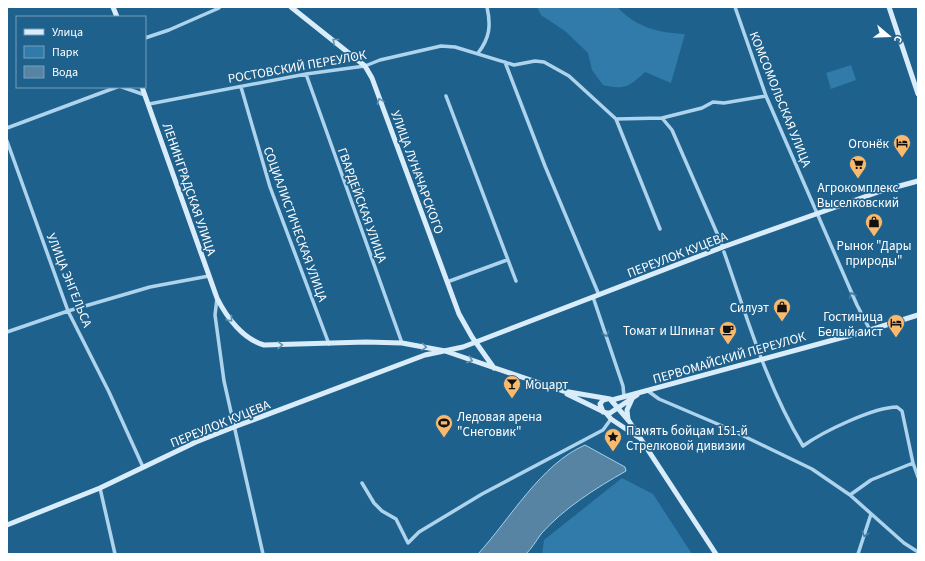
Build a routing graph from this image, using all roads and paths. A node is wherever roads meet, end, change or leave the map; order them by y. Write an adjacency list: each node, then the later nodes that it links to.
1 (291, 7): 9 (street, УЛИЦА ЛУНАЧАРСКОГО, one-way to 1)
2 (487, 7): 7 (street)
3 (734, 7): 18 (street, КОМСОМОЛЬСКАЯ УЛИЦА)
4 (889, 7): 15 (street)
5 (219, 8): 6 (street)
6 (146, 38)
7 (478, 53): 8 (street, РОСТОВСКИЙ ПЕРЕУЛОК); 9 (street, РОСТОВСКИЙ ПЕРЕУЛОК)
8 (504, 62): 21 (street, РОСТОВСКИЙ ПЕРЕУЛОК); 32 (street)
9 (365, 66): 10 (street, РОСТОВСКИЙ ПЕРЕУЛОК); 30 (street, УЛИЦА ЛУНАЧАРСКОГО, one-way to 9)
10 (306, 74): 11 (street, РОСТОВСКИЙ ПЕРЕУЛОК); 40 (street, ГВАРДЕЙСКАЯ УЛИЦА)
11 (240, 87): 19 (street, РОСТОВСКИЙ ПЕРЕУЛОК); 41 (street, СОЦИАЛИСТИЧЕСКАЯ УЛИЦА)
12 (114, 88): 22 (street)
13 (125, 88): 16 (street)
14 (142, 88): 16 (street, ЛЕНИНГРАДСКАЯ УЛИЦА)
15 (918, 94)
16 (145, 95): 19 (street, ЛЕНИНГРАДСКАЯ УЛИЦА)
17 (446, 96): 28 (street)
18 (766, 96): 20 (street); 25 (street, КОМСОМОЛЬСКАЯ УЛИЦА)
19 (149, 104): 29 (street, ЛЕНИНГРАДСКАЯ УЛИЦА)
20 (662, 118): 21 (street); 27 (street)
21 (616, 119): 26 (street, РОСТОВСКИЙ ПЕРЕУЛОК)
22 (7, 128)
23 (7, 141): 34 (street, УЛИЦА ЭНГЕЛЬСА)
24 (918, 181): 25 (street, ПЕРЕУЛОК КУЦЕВА)
25 (817, 214): 27 (street, ПЕРЕУЛОК КУЦЕВА); 36 (street, КОМСОМОЛЬСКАЯ УЛИЦА, one-way to 25)
26 (660, 229)
27 (723, 250): 32 (street, ПЕРЕУЛОК КУЦЕВА); 43 (street)
28 (507, 260): 30 (street); 31 (street)
29 (209, 276): 33 (street, ЛЕНИНГРАДСКАЯ УЛИЦА); 34 (street)
30 (447, 282): 39 (street, УЛИЦА ЛУНАЧАРСКОГО)
31 (516, 282)
32 (596, 296): 39 (street, ПЕРЕУЛОК КУЦЕВА); 48 (street, one-way to 48)
33 (217, 298): 38 (street, ЛЕНИНГРАДСКАЯ УЛИЦА, one-way to 38); 54 (street, ЛЕНИНГРАДСКАЯ УЛИЦА)
34 (68, 311): 37 (street); 59 (street, УЛИЦА ЭНГЕЛЬСА)
35 (918, 314): 36 (street, ПЕРВОМАЙСКИЙ ПЕРЕУЛОК)
36 (870, 330): 43 (street, ПЕРВОМАЙСКИЙ ПЕРЕУЛОК)
37 (7, 332)
38 (244, 335): 41 (street, ПЕРЕУЛОК КУЦЕВА, one-way to 41)
39 (475, 341): 42 (street, ПЕРЕУЛОК КУЦЕВА); 44 (street, УЛИЦА ЛУНАЧАРСКОГО)
40 (402, 343): 41 (street, ПЕРЕУЛОК КУЦЕВА); 42 (street, ПЕРЕУЛОК КУЦЕВА, one-way to 42)
41 (329, 344)
42 (445, 351): 44 (street, ПЕРВОМАЙСКИЙ ПЕРЕУЛОК, one-way to 44); 54 (street, ПЕРЕУЛОК КУЦЕВА)
43 (762, 358): 45 (street, ПЕРВОМАЙСКИЙ ПЕРЕУЛОК); 57 (street)
44 (494, 368): 46 (street, ПЕРВОМАЙСКИЙ ПЕРЕУЛОК)
45 (648, 391): 47 (street, ПЕРВОМАЙСКИЙ ПЕРЕУЛОК); 63 (street)
46 (563, 392): 50 (street, ПЕРВОМАЙСКИЙ ПЕРЕУЛОК); 51 (street, ПЕРВОМАЙСКИЙ ПЕРЕУЛОК)
47 (639, 394): 48 (street, ПЕРВОМАЙСКИЙ ПЕРЕУЛОК); 49 (street, ПЕРВОМАЙСКИЙ ПЕРЕУЛОК)
48 (624, 396): 50 (street, ПЕРВОМАЙСКИЙ ПЕРЕУЛОК)
49 (632, 399): 50 (street, ПЕРВОМАЙСКИЙ ПЕРЕУЛОК); 53 (street)
50 (613, 403): 51 (street, ПЕРВОМАЙСКИЙ ПЕРЕУЛОК); 51 (street); 53 (street)
51 (605, 413): 52 (street)
52 (611, 419): 55 (street); 61 (street)
53 (628, 420): 55 (street)
54 (234, 427): 59 (street, ПЕРЕУЛОК КУЦЕВА); 68 (street, ЛЕНИНГРАДСКАЯ УЛИЦА)
55 (640, 438): 69 (street)
56 (918, 456): 57 (street)
57 (913, 458): 58 (street)
58 (913, 463): 60 (street); 63 (street)
59 (143, 467): 62 (street, ПЕРЕУЛОК КУЦЕВА)
60 (918, 477)
61 (362, 483)
62 (100, 488): 65 (street, ПЕРЕУЛОК КУЦЕВА); 67 (street)
63 (850, 494): 64 (street)
64 (871, 514): 66 (street); 70 (street, one-way to 70)
65 (7, 525)
66 (918, 552)
67 (115, 554)
68 (263, 554)
69 (716, 554)
70 (858, 554)

